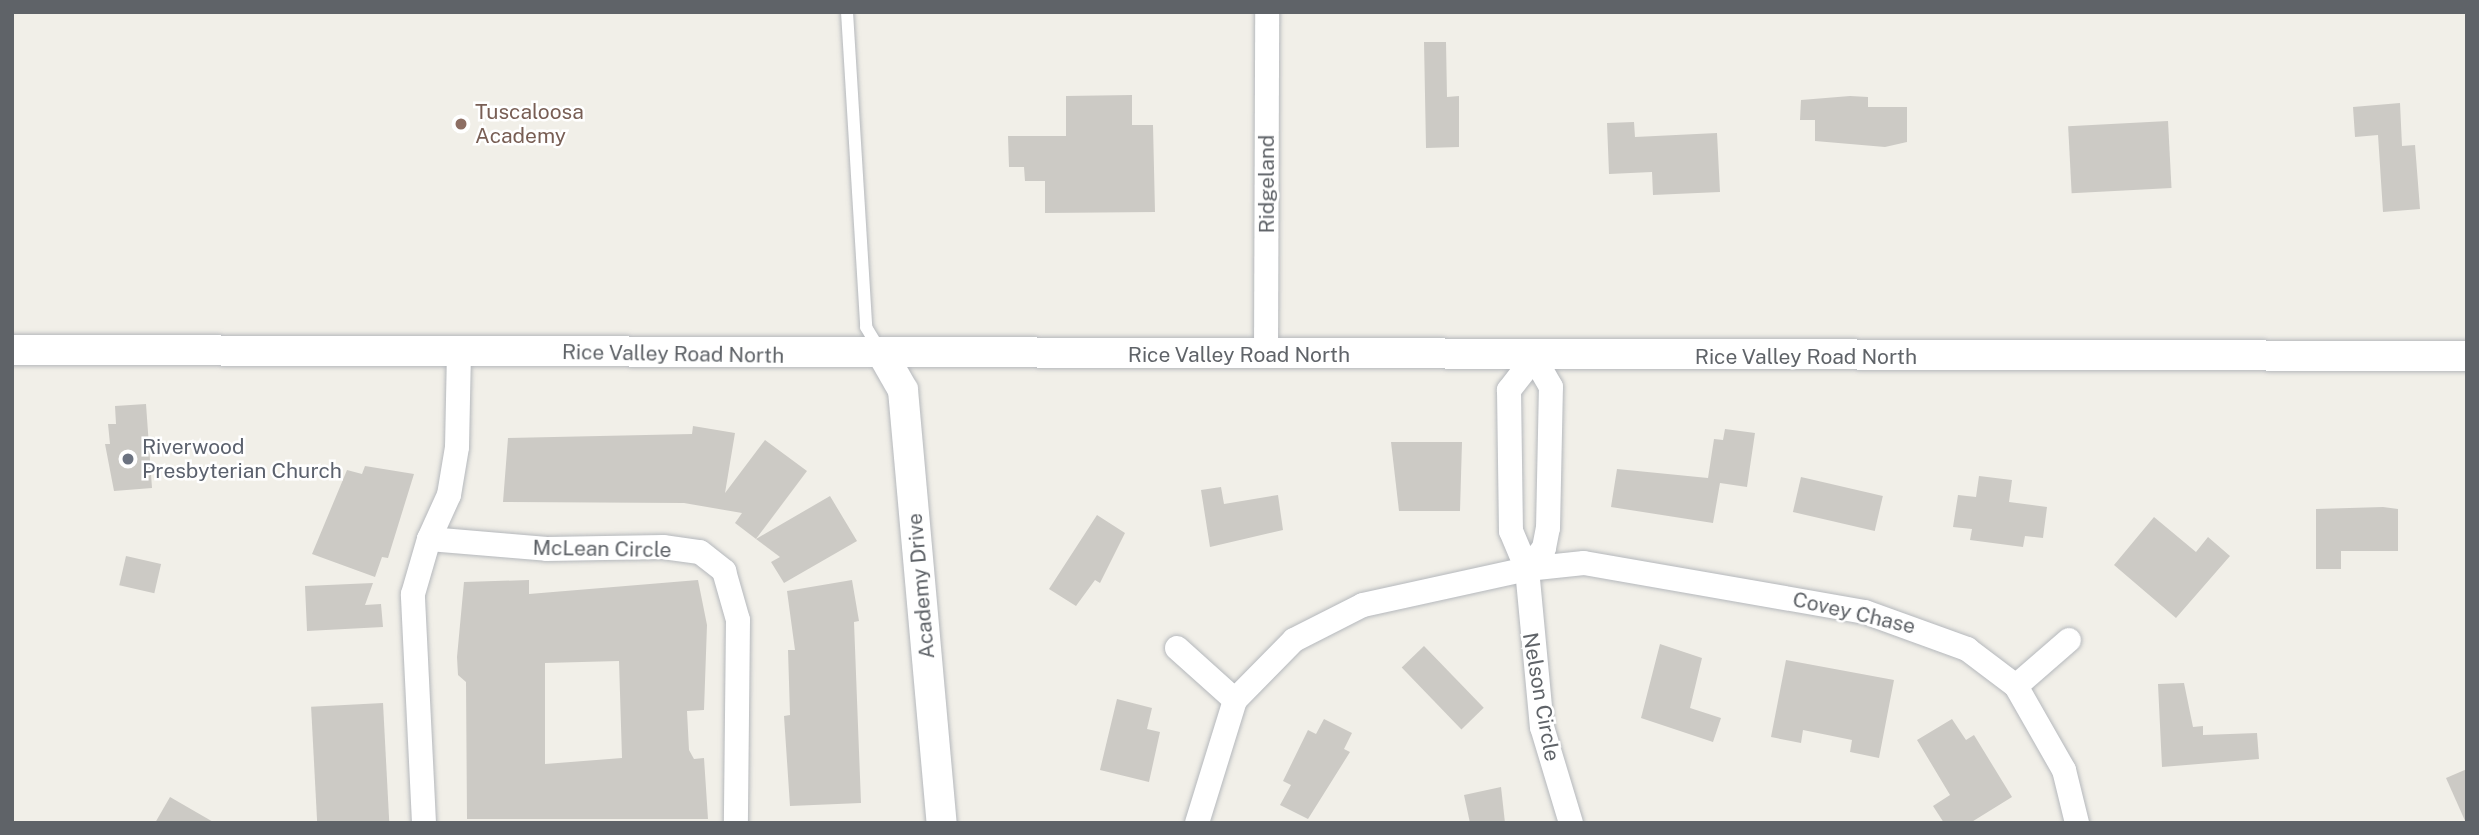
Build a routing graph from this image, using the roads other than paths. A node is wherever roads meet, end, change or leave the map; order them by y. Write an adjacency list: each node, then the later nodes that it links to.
1 (847, 12): 5 (lane)
2 (1267, 12): 6 (street, Ridgeland)
3 (12, 350): 4 (street, Rice Valley Road North)
4 (459, 350): 5 (street, Rice Valley Road North); 9 (street)
5 (883, 355): 6 (street, Rice Valley Road North); 17 (street, Academy Drive)
6 (1266, 356): 8 (street, Rice Valley Road North)
7 (2467, 356): 8 (street, Rice Valley Road North)
8 (1534, 358): 10 (street); 10 (street)
9 (429, 539): 15 (street); 16 (street, McLean Circle)
10 (1527, 569): 13 (street, Covey Chase); 14 (street, Covey Chase); 19 (street, Nelson Circle)
11 (2069, 640): 13 (street)
12 (1177, 648): 14 (street)
13 (2017, 686): 20 (street, Covey Chase)
14 (1235, 699): 18 (street, Covey Chase)
15 (424, 823)
16 (736, 823)
17 (942, 823)
18 (1197, 823)
19 (1571, 823)
20 (2077, 823)

